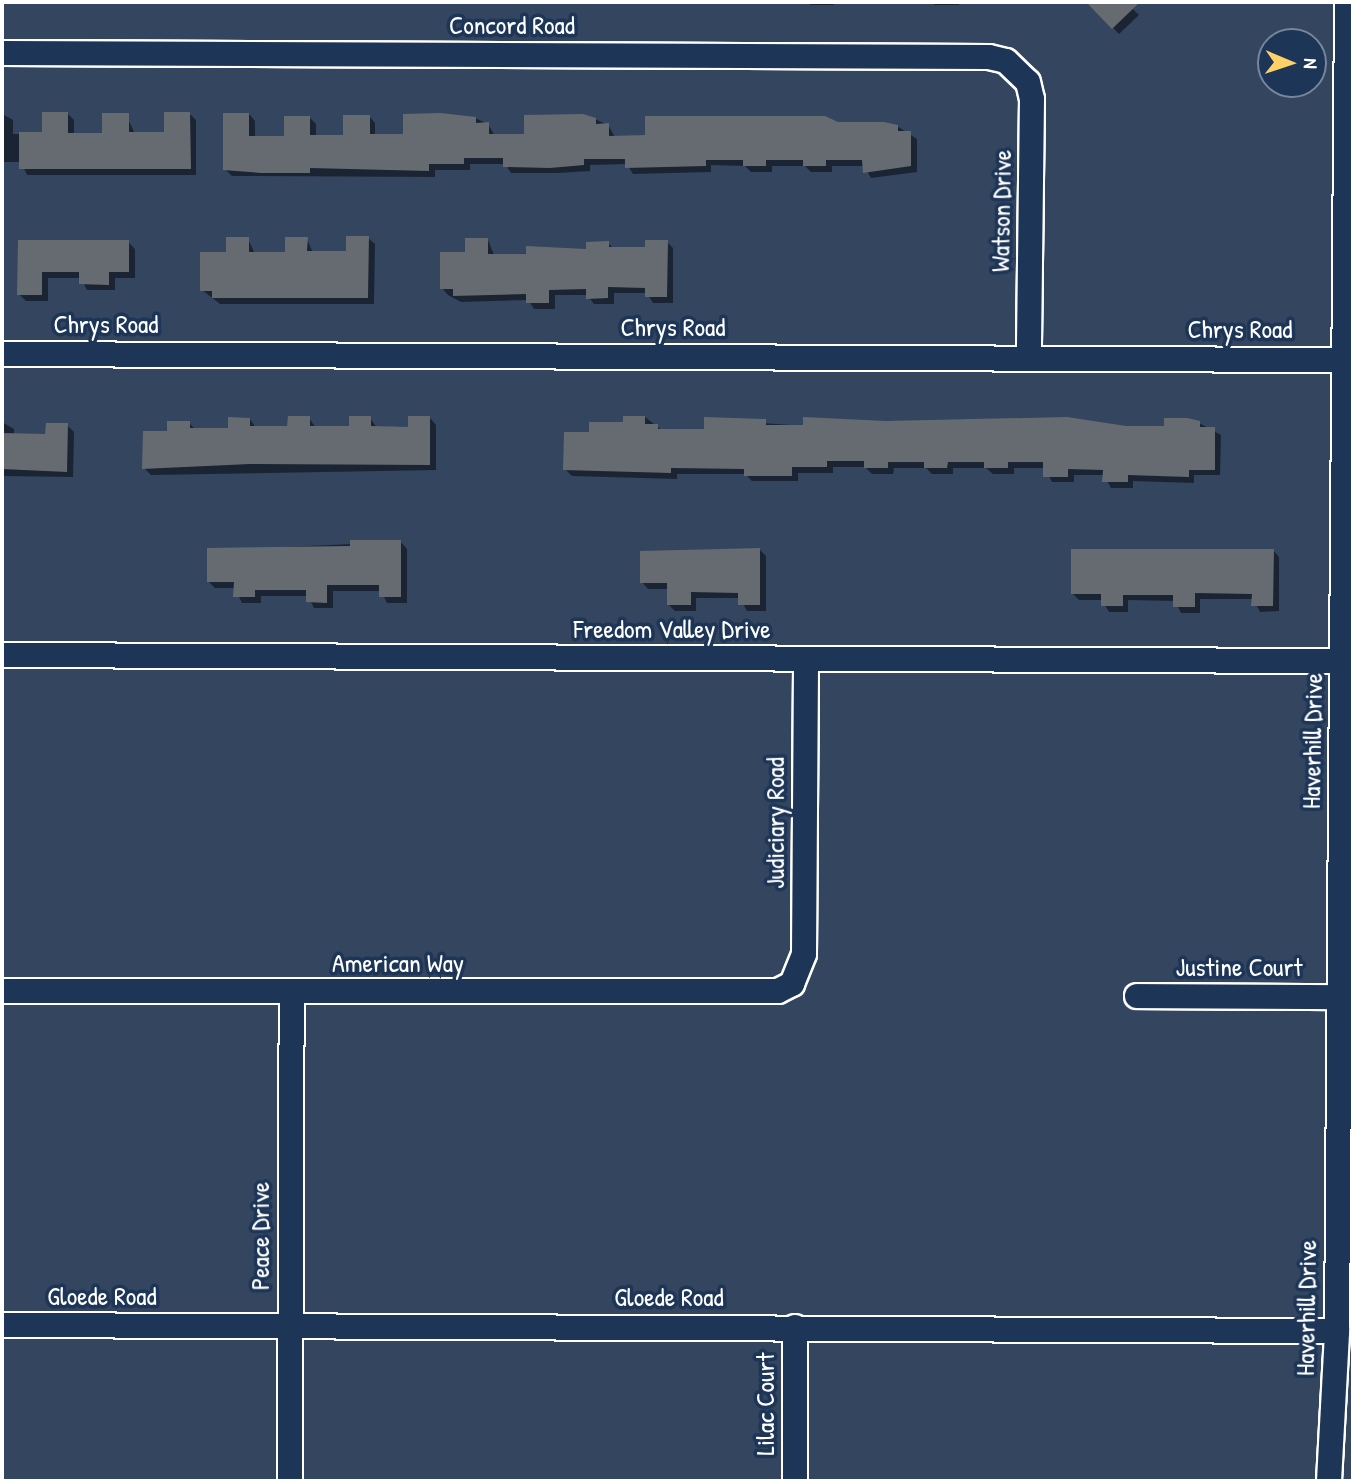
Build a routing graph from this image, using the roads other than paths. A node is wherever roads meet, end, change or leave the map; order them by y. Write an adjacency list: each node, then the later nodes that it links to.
1 (1347, 2): 6 (street, Haverhill Drive)
2 (2, 53): 3 (street, Concord Road)
3 (1018, 69): 5 (street, Watson Drive)
4 (2, 354): 5 (street, Chrys Road)
5 (1029, 358): 6 (street, Chrys Road)
6 (1344, 360): 9 (street, Haverhill Drive)
7 (2, 655): 8 (street, Freedom Valley Drive)
8 (806, 659): 9 (street, Freedom Valley Drive); 10 (street, Judiciary Road)
9 (1343, 661): 14 (street, Haverhill Drive)
10 (792, 984): 12 (street, American Way)
11 (2, 991): 12 (street, American Way)
12 (292, 992): 16 (street, Peace Drive)
13 (1137, 996): 14 (street, Justine Court)
14 (1340, 997): 18 (street, Haverhill Drive)
15 (2, 1325): 16 (street, Gloede Road)
16 (289, 1326): 17 (street, Gloede Road); 19 (street, Peace Drive)
17 (795, 1327): 18 (street, Gloede Road); 20 (street, Lilac Court)
18 (1337, 1331): 21 (street, Haverhill Drive)
19 (290, 1481)
20 (794, 1481)
21 (1329, 1481)

